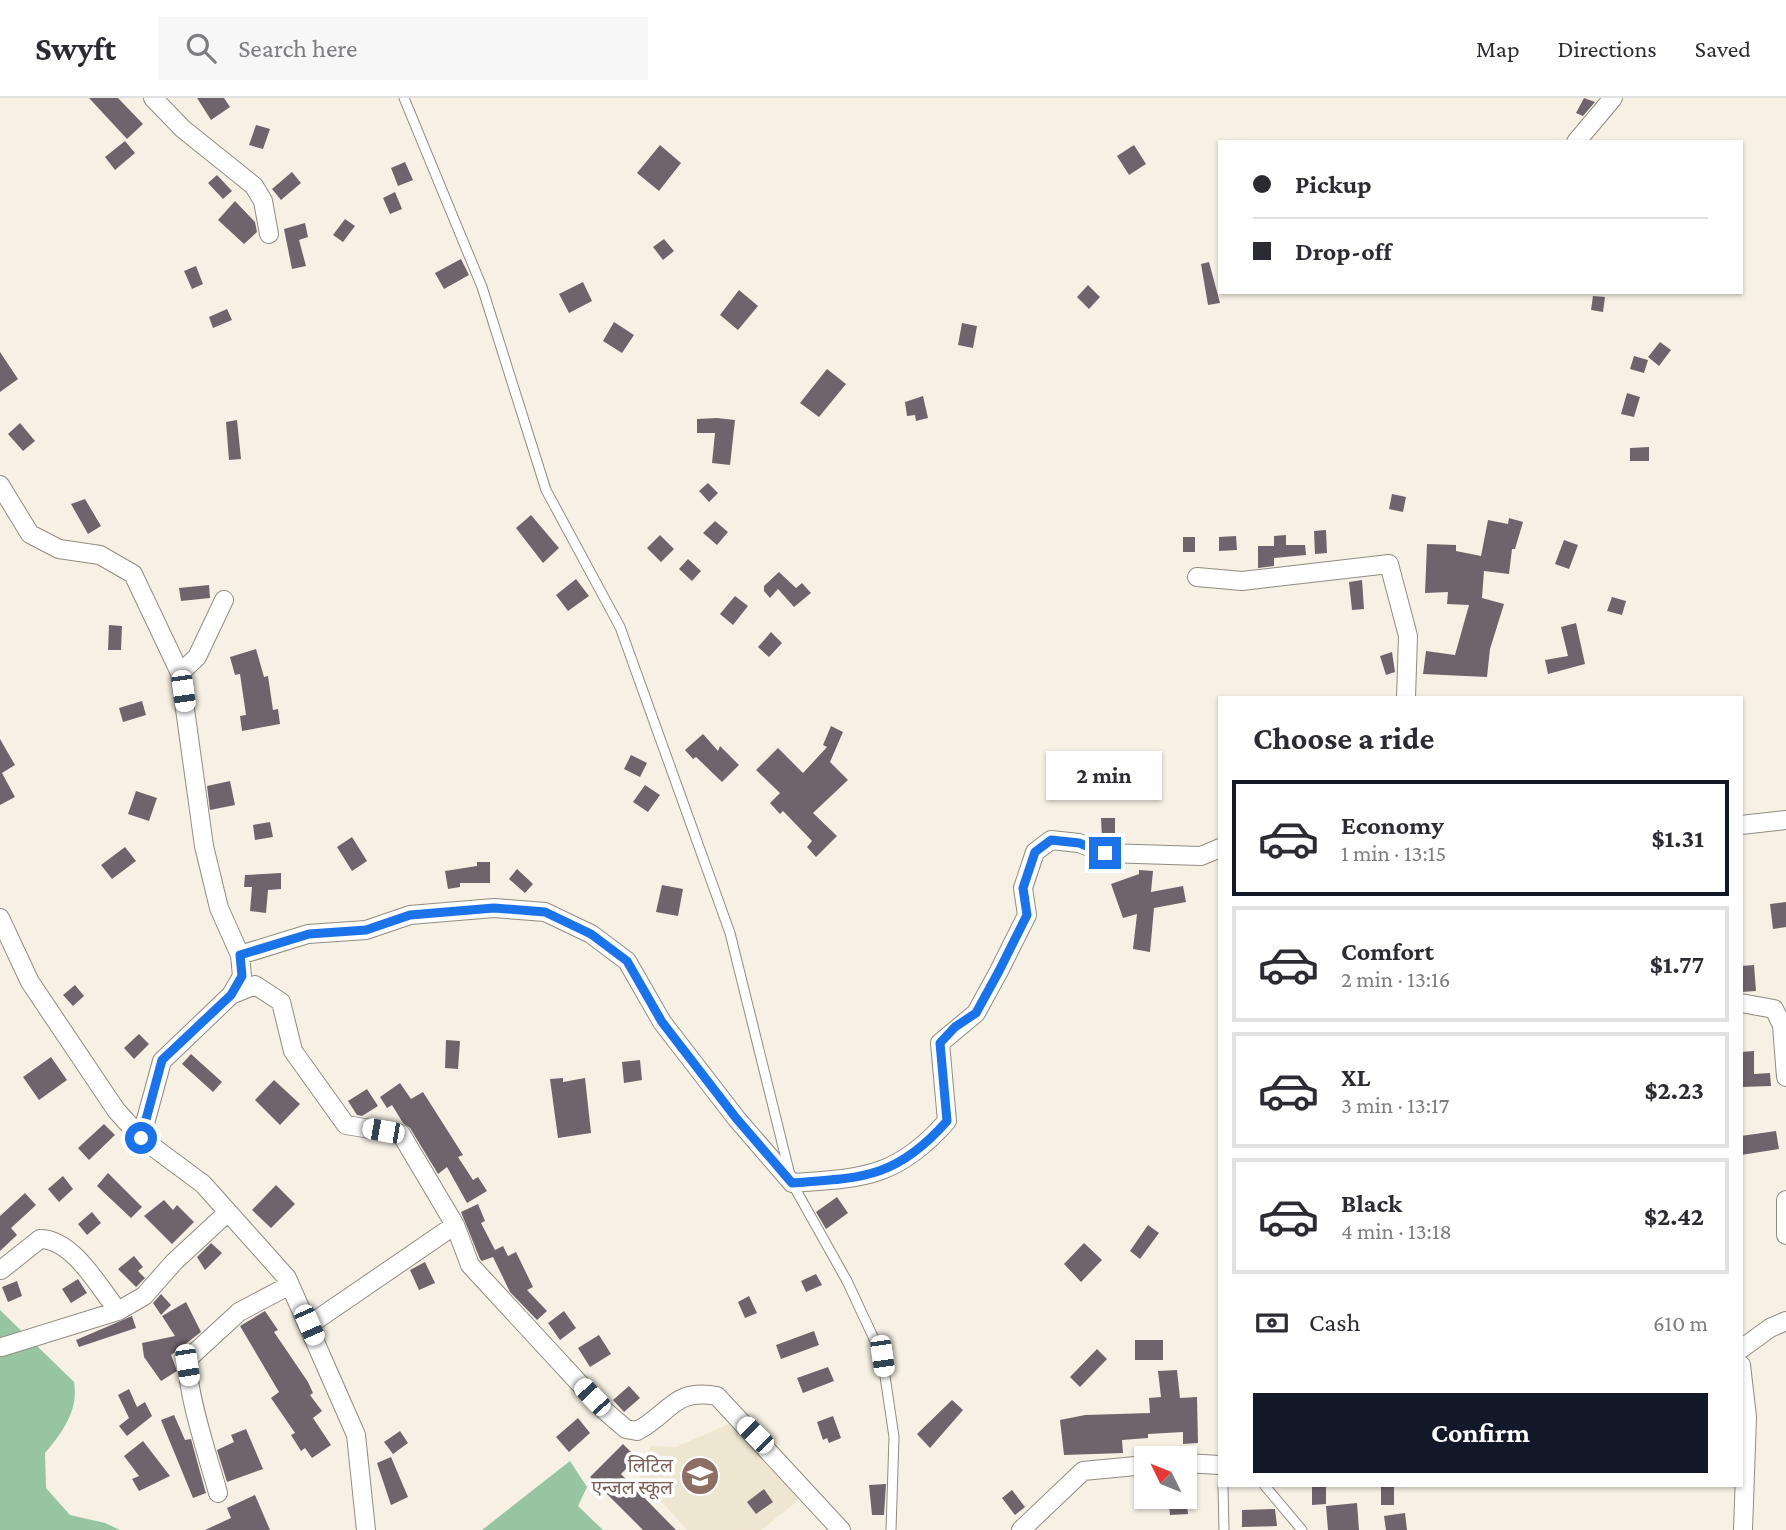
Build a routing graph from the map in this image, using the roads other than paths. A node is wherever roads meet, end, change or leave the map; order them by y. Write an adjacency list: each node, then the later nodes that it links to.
1 (153, 98): 5 (street)
2 (404, 98): 20 (lane)
3 (1613, 98): 4 (street)
4 (1578, 140)
5 (269, 234)
6 (0, 485): 9 (street)
7 (1197, 577): 10 (street)
8 (224, 600): 9 (street)
9 (180, 673): 15 (street)
10 (1406, 696)
11 (1786, 820): 12 (street)
12 (1743, 825)
13 (1218, 849): 20 (street)
14 (0, 918): 19 (street)
15 (240, 955): 16 (street); 20 (street)
16 (231, 995): 19 (street); 23 (street)
17 (1743, 1003): 18 (street)
18 (1786, 1077)
19 (141, 1138): 22 (street)
20 (792, 1183): 41 (lane)
21 (1786, 1200): 24 (street)
22 (228, 1212): 26 (street); 27 (street)
23 (456, 1226): 29 (street); 40 (street)
24 (1786, 1235)
25 (1, 1270): 27 (street)
26 (290, 1286): 29 (street); 38 (street)
27 (118, 1311): 30 (street)
28 (1786, 1321): 31 (street)
29 (309, 1325): 39 (street)
30 (2, 1347)
31 (1743, 1348)
32 (1743, 1382): 45 (street)
33 (1197, 1464): 34 (street)
34 (1218, 1465)
35 (1134, 1466): 42 (street)
36 (1223, 1487): 43 (lane)
37 (1266, 1487): 44 (lane)
38 (218, 1493)
39 (366, 1530)
40 (841, 1530)
41 (891, 1530)
42 (1021, 1530)
43 (1224, 1530)
44 (1302, 1530)
45 (1743, 1530)

